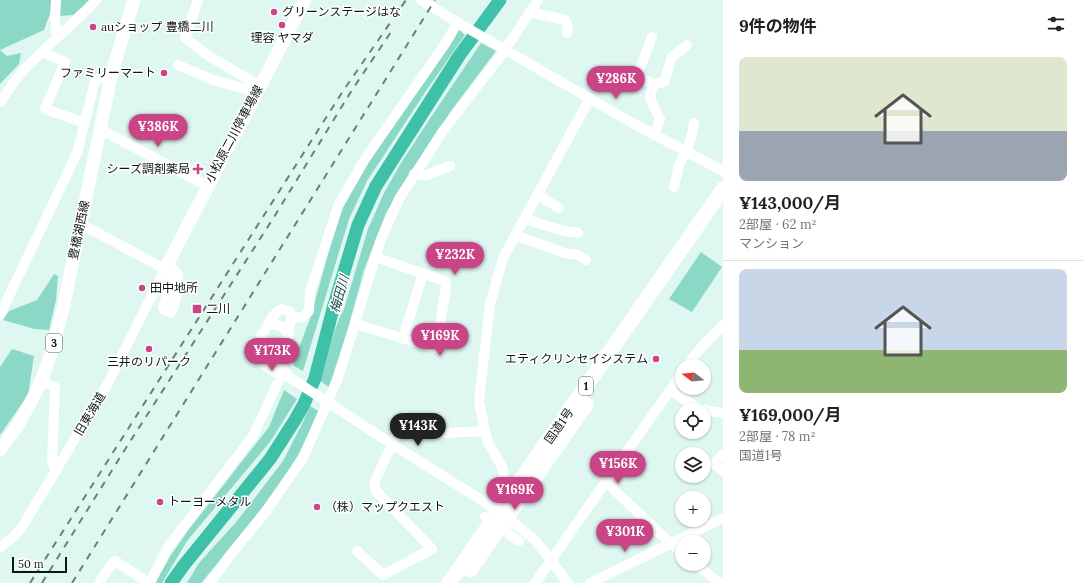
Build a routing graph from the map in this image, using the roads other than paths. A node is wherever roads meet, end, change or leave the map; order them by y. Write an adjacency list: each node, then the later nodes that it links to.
1 (56, 0): 11 (street)
2 (96, 0): 11 (street)
3 (134, 0): 17 (main road, 豊橋湖西線 / 3)
4 (198, 0): 19 (street)
5 (305, 0): 19 (main road, 小松原二川停車場線)
6 (421, 0): 9 (street)
7 (538, 0): 8 (street)
8 (529, 12): 10 (street); 14 (street)
9 (460, 24): 14 (street); 45 (street)
10 (567, 33)
11 (57, 37): 15 (street)
12 (652, 37): 18 (street)
13 (687, 45): 18 (street)
14 (502, 48): 20 (street); 29 (street)
15 (42, 52): 21 (street); 22 (street)
16 (178, 65): 19 (street)
17 (112, 72): 22 (street); 24 (main road, 豊橋湖西線 / 3)
18 (653, 84): 25 (street)
19 (258, 89): 30 (main road, 小松原二川停車場線)
20 (590, 98): 25 (street); 33 (street)
21 (0, 102)
22 (85, 123): 44 (street)
23 (694, 123): 26 (street)
24 (100, 128): 30 (street); 37 (main road, 豊橋湖西線 / 3)
25 (654, 135): 26 (street)
26 (686, 152): 28 (street); 31 (street)
27 (450, 166): 29 (street)
28 (723, 171)
29 (414, 174): 40 (street)
30 (207, 186): 42 (main road, 小松原二川停車場線)
31 (674, 187)
32 (723, 189): 70 (highway, 国道1号 / 1)
33 (538, 195): 35 (street); 36 (street)
34 (723, 206): 70 (highway, 国道1号 / 1)
35 (559, 208)
36 (525, 219): 38 (street); 39 (street)
37 (81, 224): 42 (street); 55 (main road, 豊橋湖西線 / 3)
38 (578, 233)
39 (515, 235): 41 (street); 62 (street)
40 (375, 257): 43 (street); 46 (street)
41 (586, 260)
42 (165, 269): 67 (street, 旧東海道)
43 (423, 274): 50 (street); 50 (street)
44 (0, 314)
45 (292, 318): 47 (street); 49 (street)
46 (356, 324): 50 (street); 58 (street)
47 (268, 325): 49 (street); 52 (street)
48 (723, 325): 51 (street)
49 (289, 335): 53 (street)
50 (404, 339)
51 (692, 359)
52 (261, 360): 53 (street); 54 (street)
53 (281, 360): 54 (street)
54 (285, 376): 58 (street); 80 (street)
55 (41, 381): 64 (main road, 豊橋湖西線 / 3); 67 (street)
56 (675, 383): 57 (street)
57 (670, 390): 59 (street); 68 (street)
58 (327, 401): 63 (street); 81 (street)
59 (690, 403)
60 (711, 411): 61 (street)
61 (723, 413)
62 (485, 431): 63 (street); 69 (street)
63 (392, 444): 70 (street); 76 (street)
64 (0, 450)
65 (723, 454): 66 (street)
66 (723, 471)
67 (56, 472): 74 (street, 旧東海道)
68 (606, 482): 73 (street); 77 (street)
69 (500, 489)
70 (497, 516): 72 (street); 77 (street); 82 (highway, 国道1号 / 1); 83 (highway, 国道1号 / 1)
71 (723, 518): 73 (street)
72 (519, 541)
73 (670, 544): 75 (street); 86 (street)
74 (0, 548)
75 (675, 548)
76 (357, 551)
77 (551, 560): 84 (street); 85 (street)
78 (704, 571): 87 (street)
79 (99, 583): 80 (street)
80 (149, 583)
81 (210, 583)
82 (449, 583)
83 (461, 583)
84 (535, 583)
85 (568, 583)
86 (590, 583)
87 (719, 583)

